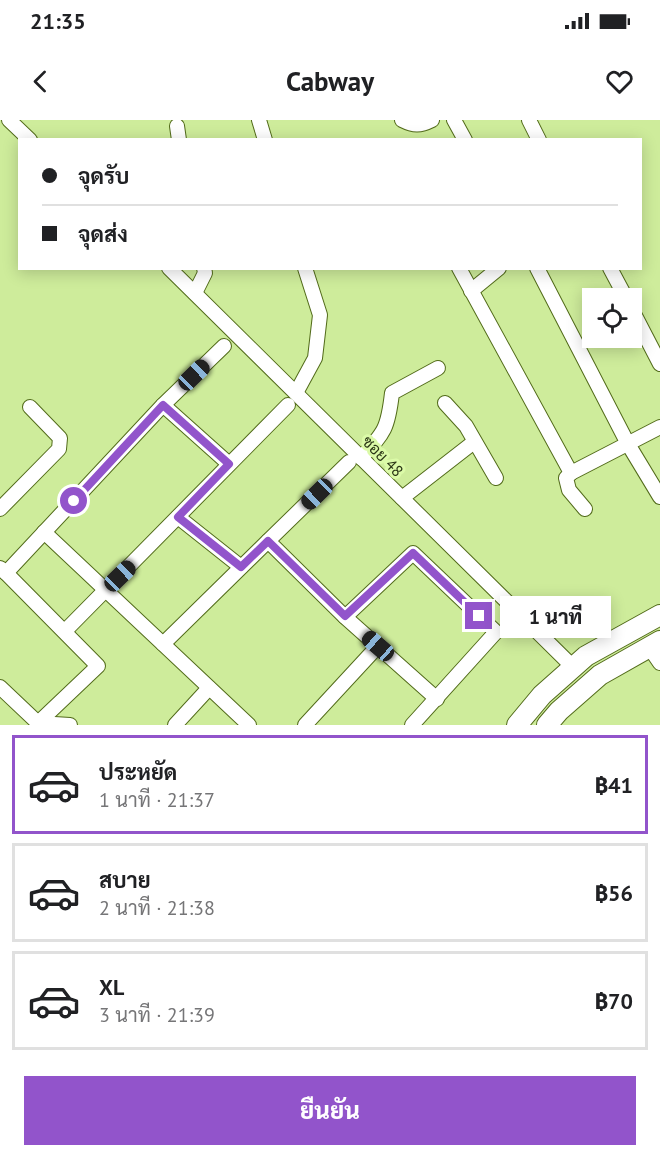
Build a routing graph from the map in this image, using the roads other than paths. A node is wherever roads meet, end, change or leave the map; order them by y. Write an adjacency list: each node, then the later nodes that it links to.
1 (9, 120): 7 (street)
2 (259, 120): 8 (street)
3 (432, 120): 6 (street)
4 (454, 120): 10 (street)
5 (529, 120): 11 (street)
6 (407, 123): 9 (street)
7 (28, 138)
8 (264, 138)
9 (409, 138)
10 (464, 138)
11 (539, 138)
12 (170, 270): 21 (street, ซอย 48)
13 (204, 270): 21 (street)
14 (306, 270): 26 (street)
15 (460, 270): 20 (street)
16 (497, 270): 20 (street)
17 (538, 270): 32 (street)
18 (611, 270): 19 (street)
19 (621, 288)
20 (471, 291): 35 (street)
21 (195, 293): 26 (street, ซอย 48)
22 (642, 329): 24 (street)
23 (224, 346): 28 (street)
24 (660, 364)
25 (438, 369): 33 (street)
26 (292, 399): 33 (street, ซอย 48); 34 (street)
27 (445, 403): 31 (street)
28 (163, 405): 34 (street); 42 (street)
29 (30, 407): 39 (street)
30 (660, 428): 32 (street)
31 (474, 442): 36 (street); 38 (street)
32 (628, 444): 35 (street); 37 (street)
33 (355, 460): 38 (street, ซอย 48); 43 (street)
34 (229, 464): 41 (street)
35 (571, 473): 40 (street)
36 (496, 478)
37 (660, 497)
38 (402, 498): 53 (street, ซอย 48)
39 (0, 509)
40 (585, 509)
41 (178, 517): 44 (street); 46 (street)
42 (44, 532): 45 (street); 46 (street)
43 (268, 541): 44 (street); 48 (street)
44 (241, 567): 50 (street)
45 (3, 571): 49 (street)
46 (106, 590): 49 (street); 50 (street)
47 (660, 615): 53 (main road)
48 (345, 616): 51 (street); 56 (street)
49 (65, 631): 57 (street)
50 (163, 644): 55 (street)
51 (378, 646): 56 (street); 61 (street)
52 (656, 651): 64 (main road)
53 (573, 667): 63 (main road)
54 (0, 687): 57 (street)
55 (209, 688): 59 (street); 60 (street)
56 (437, 699): 62 (street)
57 (38, 723): 58 (street)
58 (70, 725)
59 (175, 725)
60 (249, 725)
61 (305, 725)
62 (412, 725)
63 (517, 725)
64 (547, 725)

